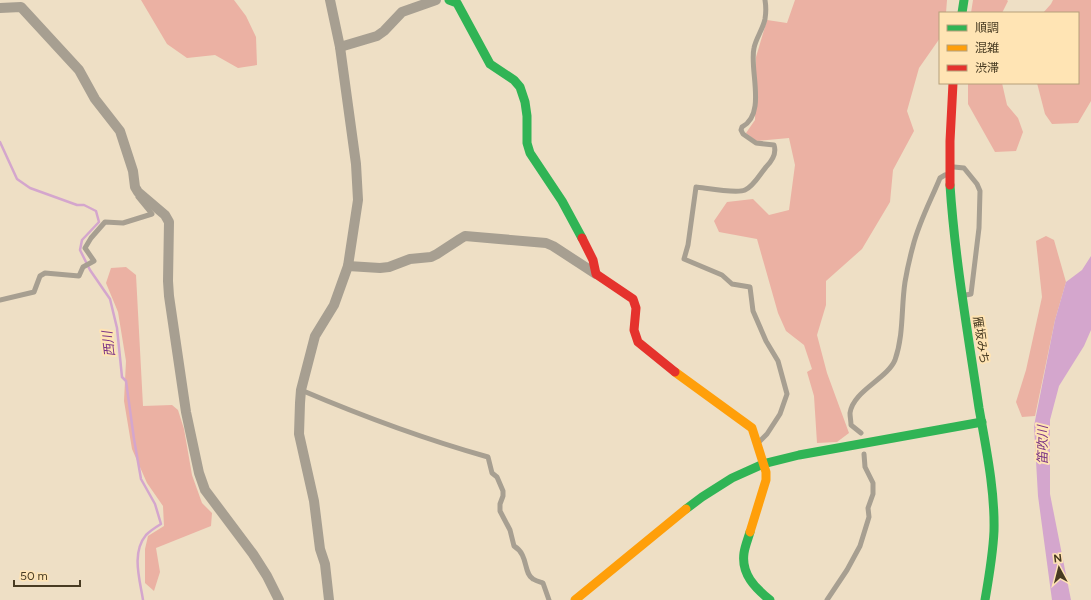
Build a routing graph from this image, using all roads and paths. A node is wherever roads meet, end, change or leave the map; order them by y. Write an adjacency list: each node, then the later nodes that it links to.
1 (330, 0): 9 (street)
2 (436, 0): 9 (street)
3 (449, 0): 14 (main road)
4 (765, 0): 20 (lane)
5 (964, 0): 8 (main road)
6 (24, 4): 7 (street); 12 (street)
7 (0, 8)
8 (962, 12)
9 (340, 47): 13 (street)
10 (953, 84): 11 (main road, 雁坂みち)
11 (950, 170): 15 (main road, 雁坂みち); 15 (lane); 19 (lane)
12 (138, 192): 16 (lane); 23 (street)
13 (348, 266): 14 (street); 17 (street)
14 (596, 274): 20 (main road)
15 (962, 297): 18 (main road, 雁坂みち)
16 (0, 300)
17 (301, 390): 24 (street); 25 (lane)
18 (982, 422): 22 (main road); 29 (main road, 雁坂みち)
19 (862, 433)
20 (757, 443): 22 (main road)
21 (864, 454): 28 (lane)
22 (763, 464): 26 (main road); 27 (main road)
23 (279, 600)
24 (329, 600)
25 (549, 600)
26 (575, 600)
27 (770, 600)
28 (827, 600)
29 (985, 600)

